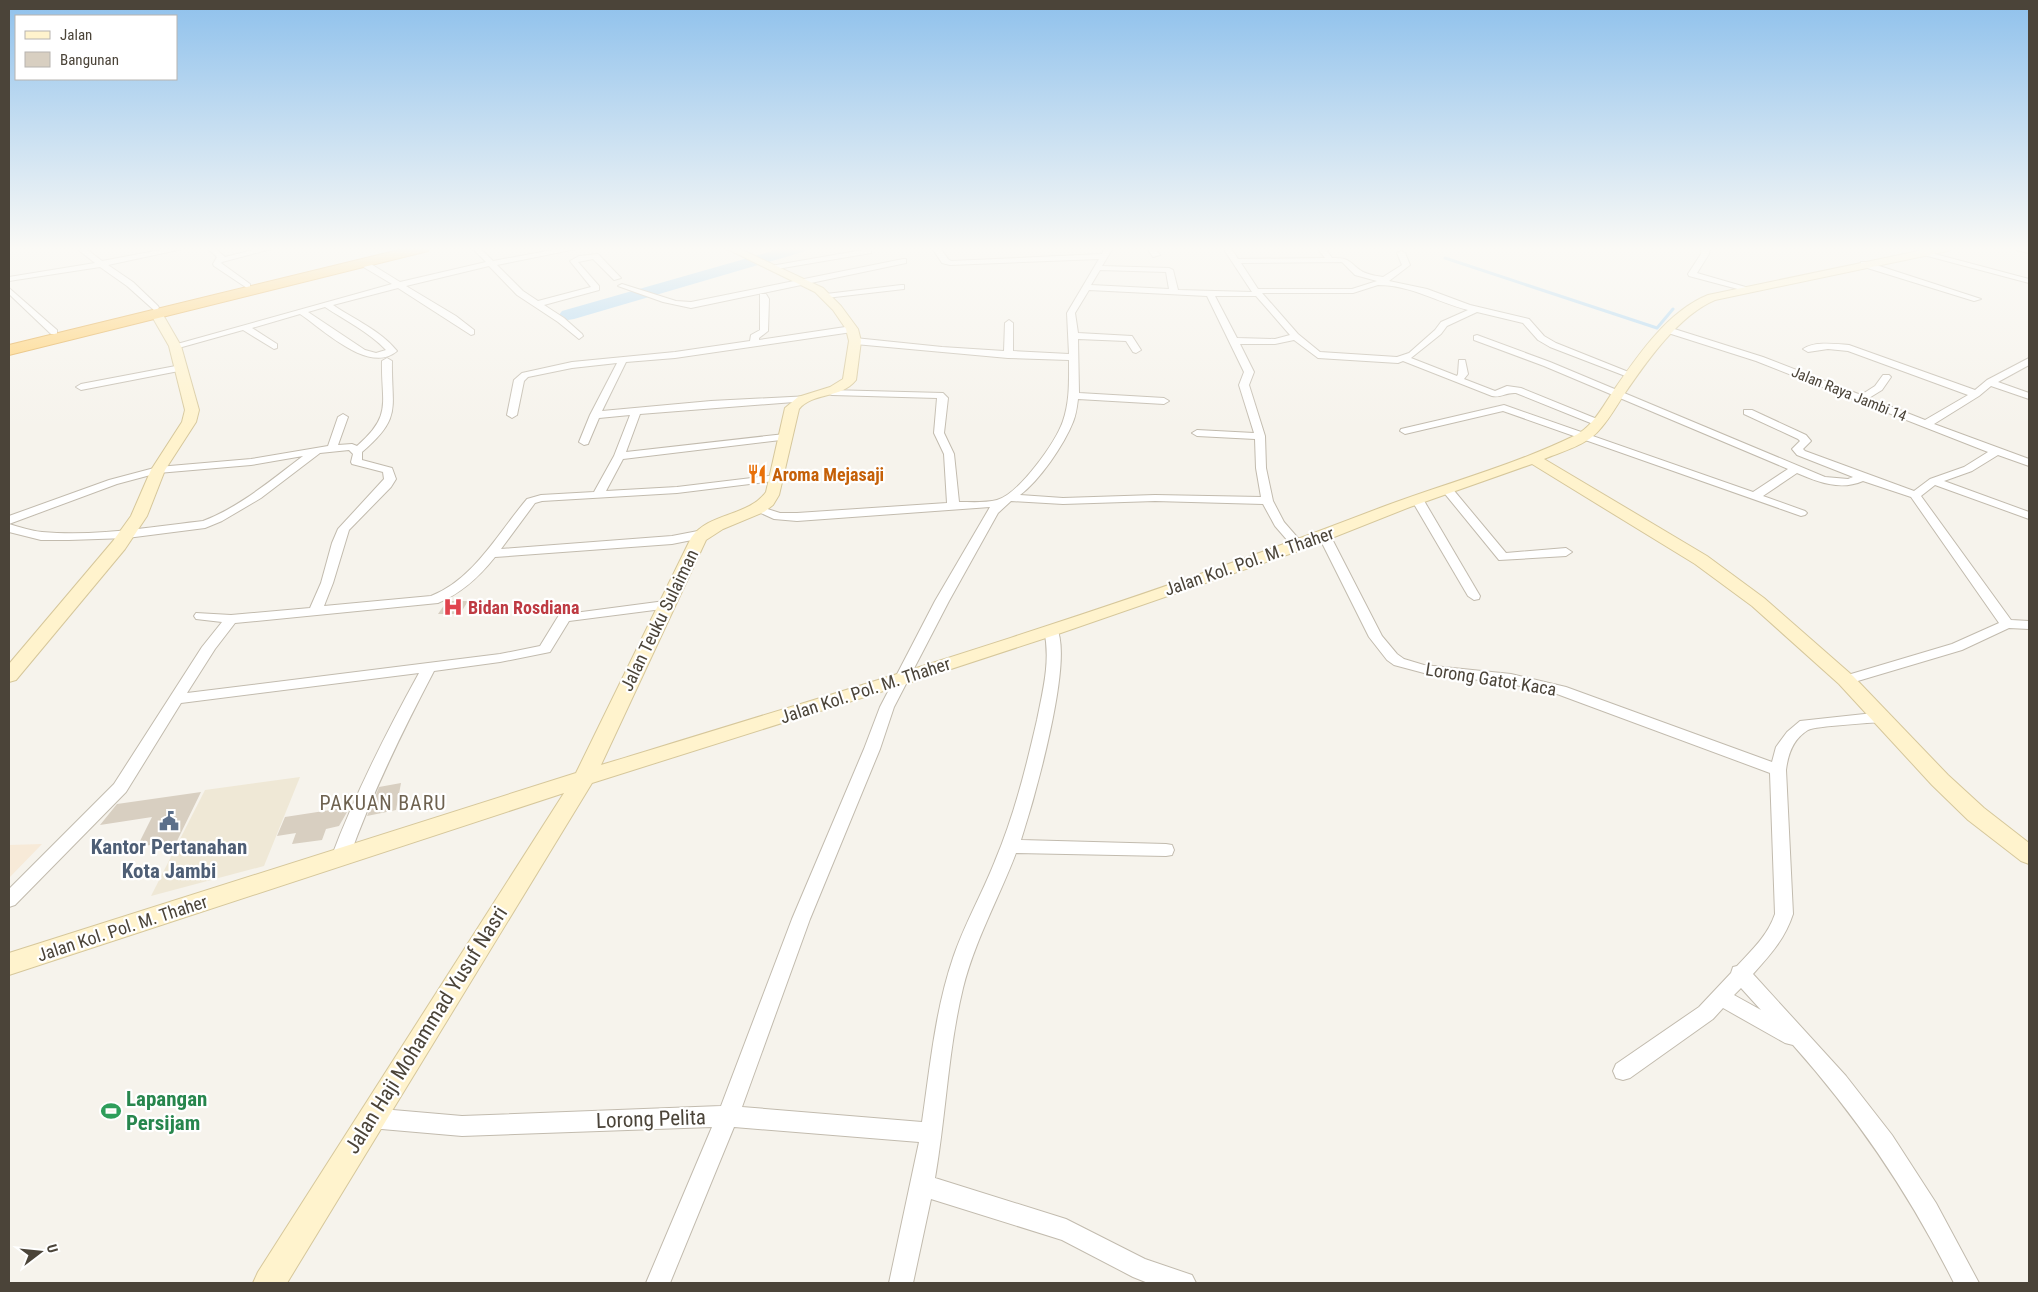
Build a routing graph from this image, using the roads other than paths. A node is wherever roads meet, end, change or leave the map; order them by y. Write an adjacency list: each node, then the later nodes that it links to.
1 (27, 308): 21 (street)
2 (153, 308): 16 (street)
3 (166, 308): 16 (highway)
4 (167, 308): 16 (highway)
5 (311, 308): 17 (street)
6 (332, 308): 37 (street)
7 (436, 308): 22 (street)
8 (544, 308): 24 (street)
9 (765, 308): 30 (street)
10 (835, 308): 23 (street)
11 (1074, 308): 25 (street)
12 (1217, 308): 28 (street)
13 (1271, 308): 26 (street)
14 (1691, 308): 20 (street, Jalan Kol. Pol. M. Thaher)
15 (1476, 309): 39 (street); 44 (street)
16 (156, 311): 21 (highway); 31 (street); 34 (highway)
17 (301, 311): 19 (street); 37 (street)
18 (1009, 322): 36 (street)
19 (245, 327): 31 (street); 32 (street)
20 (1668, 330): 44 (street, Jalan Kol. Pol. M. Thaher); 55 (street, Jalan Raya Jambi 14)
21 (54, 332): 29 (highway)
22 (471, 332)
23 (854, 335): 30 (street); 36 (street); 49 (street)
24 (579, 336)
25 (1074, 336): 35 (street); 38 (street)
26 (1295, 336): 28 (street); 39 (street)
27 (1477, 338): 50 (street)
28 (1234, 341): 66 (street)
29 (9, 343)
30 (755, 343): 40 (street)
31 (175, 346): 43 (street)
32 (274, 346)
33 (1808, 349): 51 (street)
34 (9, 350)
35 (1136, 350)
36 (1008, 355): 38 (street)
37 (389, 357): 72 (street)
38 (1074, 358): 52 (street)
39 (1405, 359): 46 (street)
40 (623, 360): 59 (street); 60 (street)
41 (1462, 362): 46 (street)
42 (2028, 362): 47 (street)
43 (181, 368): 48 (street); 78 (street)
44 (1631, 374): 50 (street, Jalan Kol. Pol. M. Thaher)
45 (1886, 377): 55 (street)
46 (1458, 380): 62 (street)
47 (1990, 382): 51 (street); 53 (street)
48 (81, 387)
49 (832, 392): 54 (street); 89 (street)
50 (1618, 393): 62 (street, Jalan Kol. Pol. M. Thaher); 77 (street)
51 (1976, 394): 63 (street)
52 (1074, 396): 56 (street); 87 (street)
53 (2029, 396)
54 (806, 398): 57 (street); 67 (street, Jalan Teuku Sulaiman)
55 (1860, 399): 63 (street, Jalan Raya Jambi 14)
56 (1164, 401)
57 (636, 412): 60 (street); 74 (street)
58 (1748, 412): 79 (street)
59 (512, 415)
60 (595, 415): 69 (street)
61 (343, 417): 70 (street)
62 (1598, 423): 68 (street, Jalan Kol. Pol. M. Thaher)
63 (1926, 425): 73 (street, Jalan Raya Jambi 14)
64 (1405, 431): 68 (street)
65 (1197, 433): 66 (street)
66 (1260, 436): 88 (street)
67 (785, 437): 74 (street); 80 (street, Jalan Teuku Sulaiman)
68 (1582, 437): 75 (street, Jalan Kol. Pol. M. Thaher); 85 (street)
69 (584, 442)
70 (332, 448): 71 (street); 72 (street)
71 (318, 450): 78 (street); 95 (street)
72 (358, 450): 103 (street)
73 (1996, 452): 76 (street, Jalan Raya Jambi 14); 81 (street)
74 (620, 456): 83 (street)
75 (1533, 459): 82 (street, Jalan Kol. Pol. M. Thaher); 112 (street)
76 (2029, 463)
77 (1795, 469): 79 (street); 85 (street)
78 (158, 470): 93 (street); 95 (street)
79 (1862, 477): 84 (street)
80 (777, 478): 83 (street); 90 (street, Jalan Teuku Sulaiman)
81 (1934, 480): 84 (street); 92 (street)
82 (1447, 489): 86 (street, Jalan Kol. Pol. M. Thaher); 99 (street)
83 (598, 495): 100 (street)
84 (1915, 495): 106 (street)
85 (1755, 496): 91 (street)
86 (1417, 499): 97 (street, Jalan Kol. Pol. M. Thaher); 101 (street)
87 (1005, 500): 88 (street); 89 (street); 111 (street)
88 (1267, 501): 98 (street)
89 (953, 505): 90 (street)
90 (758, 509): 96 (street, Jalan Teuku Sulaiman)
91 (1801, 513)
92 (2029, 516)
93 (9, 520)
94 (9, 528): 95 (street)
95 (127, 534): 110 (street)
96 (703, 534): 100 (street); 102 (street, Jalan Teuku Sulaiman)
97 (1324, 535): 98 (street, Jalan Kol. Pol. M. Thaher); 115 (street, Lorong Gatot Kaca)
98 (1298, 544): 108 (street, Jalan Kol. Pol. M. Thaher)
99 (1566, 552)
100 (492, 553): 103 (street)
101 (1474, 596)
102 (665, 605): 109 (street); 116 (street, Jalan Teuku Sulaiman)
103 (315, 611): 105 (street)
104 (201, 616): 105 (street)
105 (231, 619): 113 (street)
106 (2007, 624): 107 (street); 112 (street)
107 (2029, 625)
108 (1051, 630): 111 (street, Jalan Kol. Pol. M. Thaher); 117 (street)
109 (428, 667): 113 (street); 120 (street)
110 (9, 676)
111 (902, 679): 116 (street, Jalan Kol. Pol. M. Thaher); 127 (street)
112 (1846, 680): 114 (street)
113 (178, 700): 121 (street)
114 (1883, 718): 115 (street); 119 (street)
115 (1778, 770): 123 (street)
116 (584, 778): 120 (street, Jalan Kol. Pol. M. Thaher); 128 (street, Jalan Haji Mohammad Yusuf Nasri)
117 (1009, 846): 118 (street); 129 (street)
118 (1166, 850)
119 (2029, 855)
120 (340, 858): 122 (street, Jalan Kol. Pol. M. Thaher)
121 (9, 900)
122 (9, 964)
123 (1740, 974): 124 (street); 125 (street)
124 (1720, 996): 125 (street); 126 (street)
125 (1802, 1042): 135 (street)
126 (1623, 1071)
127 (728, 1116): 128 (street, Lorong Pelita); 129 (street, Lorong Pelita); 132 (street)
128 (370, 1118): 131 (street, Jalan Haji Mohammad Yusuf Nasri)
129 (931, 1133): 130 (street)
130 (923, 1185): 133 (street); 134 (street)
131 (268, 1283)
132 (658, 1283)
133 (901, 1283)
134 (1184, 1283)
135 (1967, 1283)

